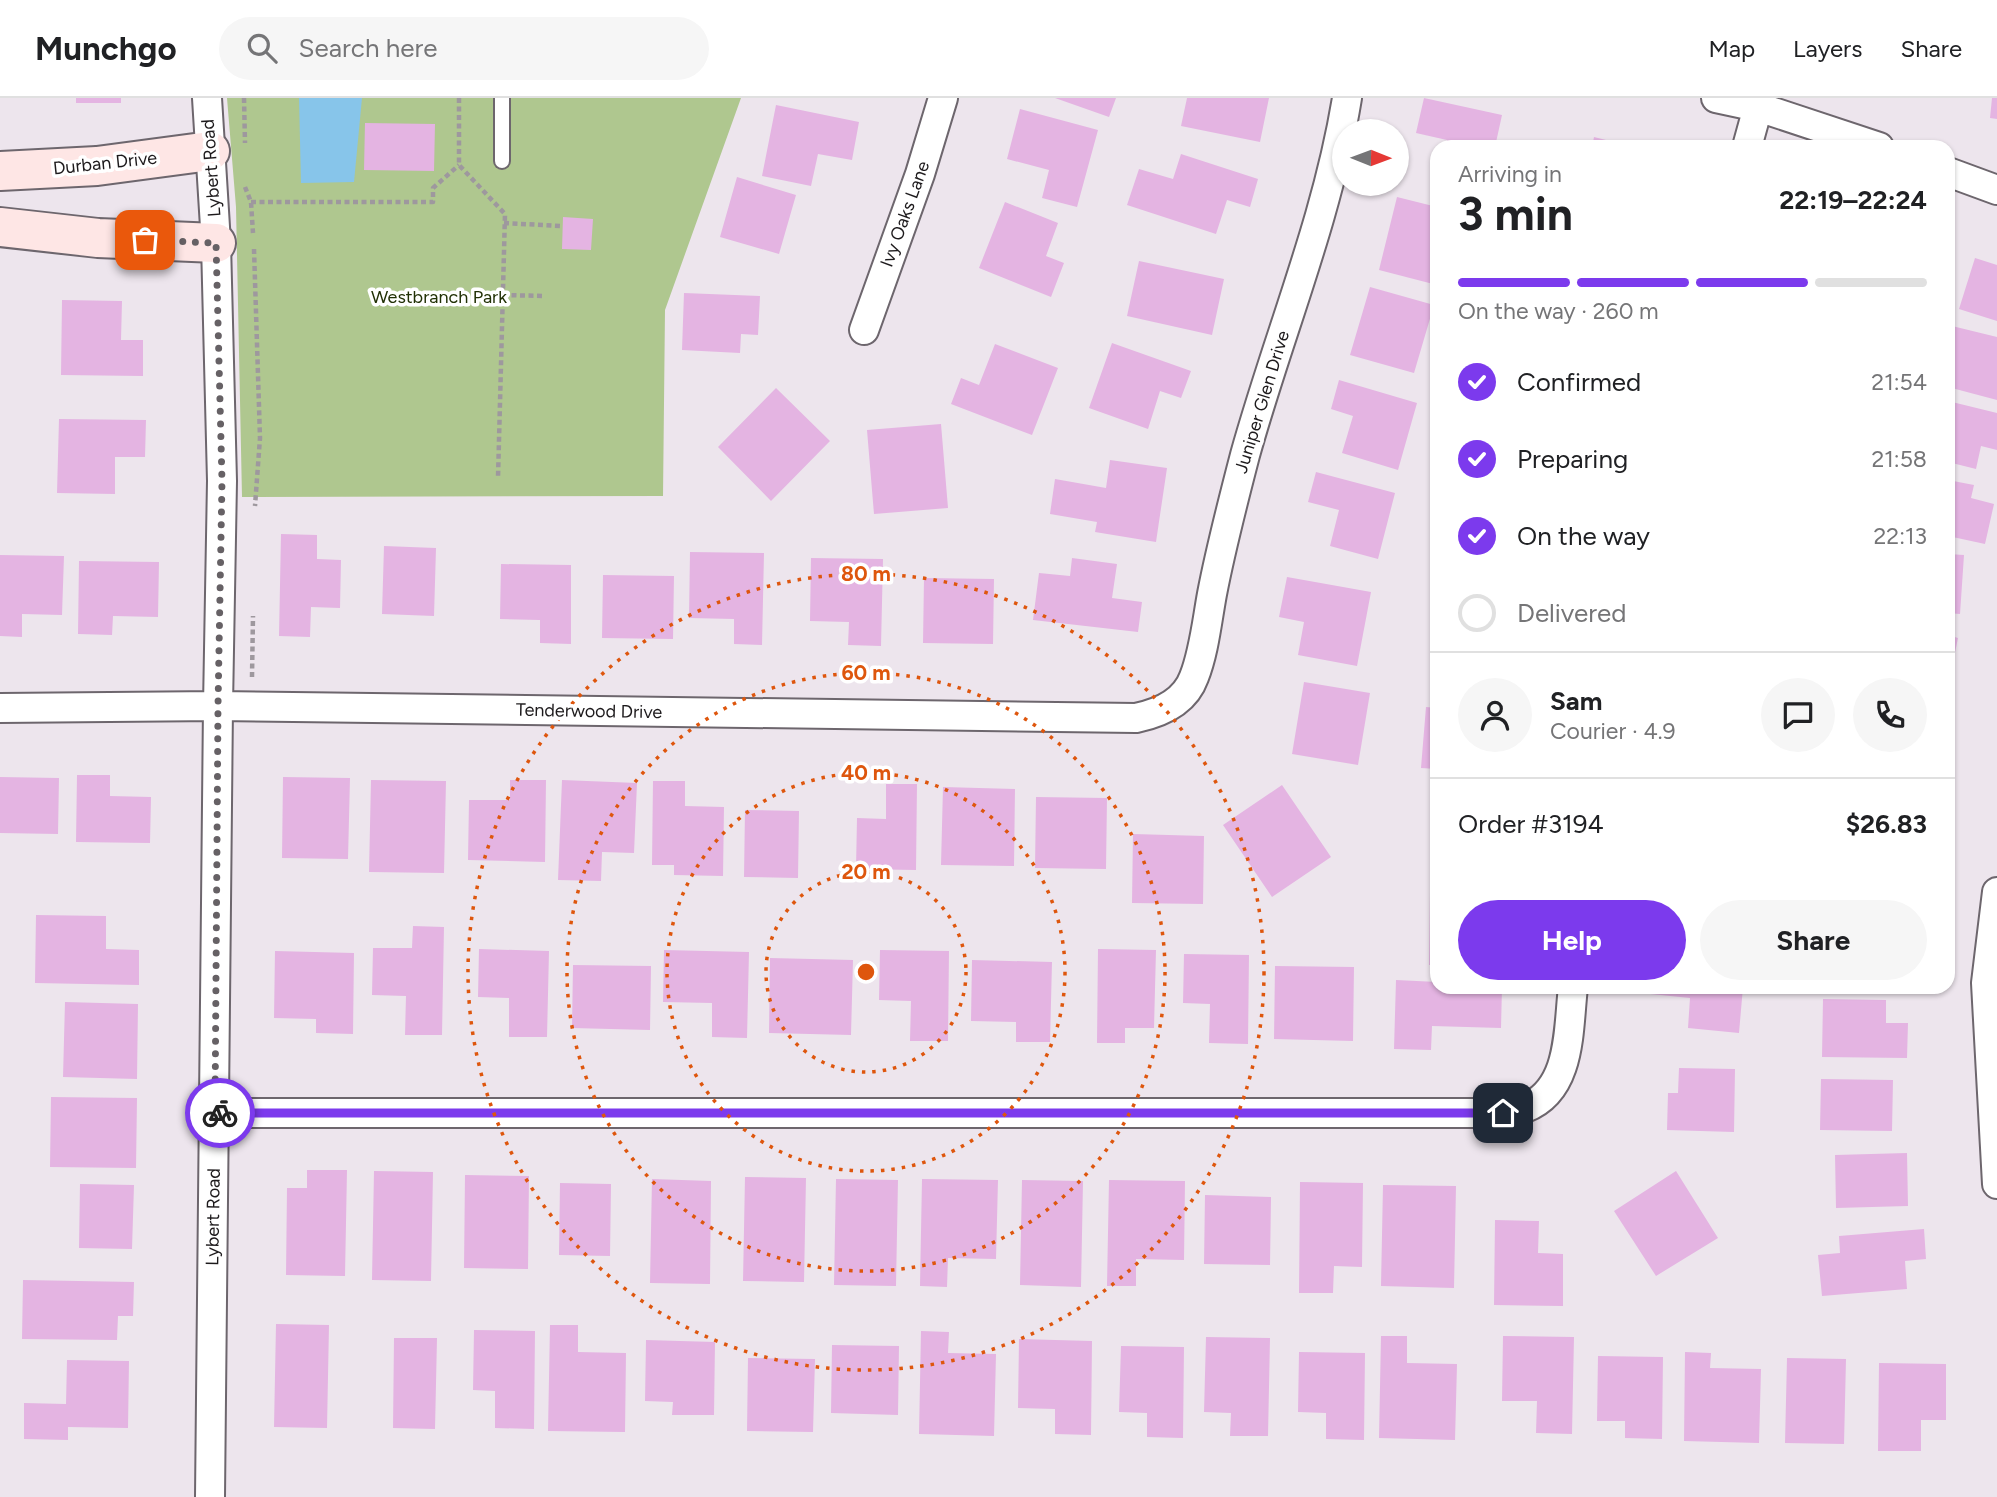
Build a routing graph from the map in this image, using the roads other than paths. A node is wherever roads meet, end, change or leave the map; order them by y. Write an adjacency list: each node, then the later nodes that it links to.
1 (207, 98): 9 (street, Lybert Road)
2 (502, 98): 10 (lane)
3 (943, 98): 16 (street, Ivy Oaks Lane)
4 (1348, 98): 17 (street, Juniper Glen Drive)
5 (1716, 98): 6 (street)
6 (1758, 107): 7 (street); 8 (street)
7 (1749, 140)
8 (1858, 140)
9 (210, 151): 11 (street, Durban Drive); 15 (street, Lybert Road)
10 (502, 161)
11 (0, 171)
12 (1955, 175): 13 (street)
13 (1997, 190)
14 (0, 228): 15 (street)
15 (216, 243): 18 (street, Lybert Road)
16 (863, 330)
17 (1175, 703): 18 (street, Tenderwood Drive)
18 (218, 706): 19 (street, Tenderwood Drive); 22 (street, Lybert Road)
19 (0, 708)
20 (1997, 892): 23 (street)
21 (1572, 994): 22 (street)
22 (215, 1113): 25 (street, Lybert Road)
23 (1996, 1140): 24 (street)
24 (1997, 1184)
25 (210, 1497)

